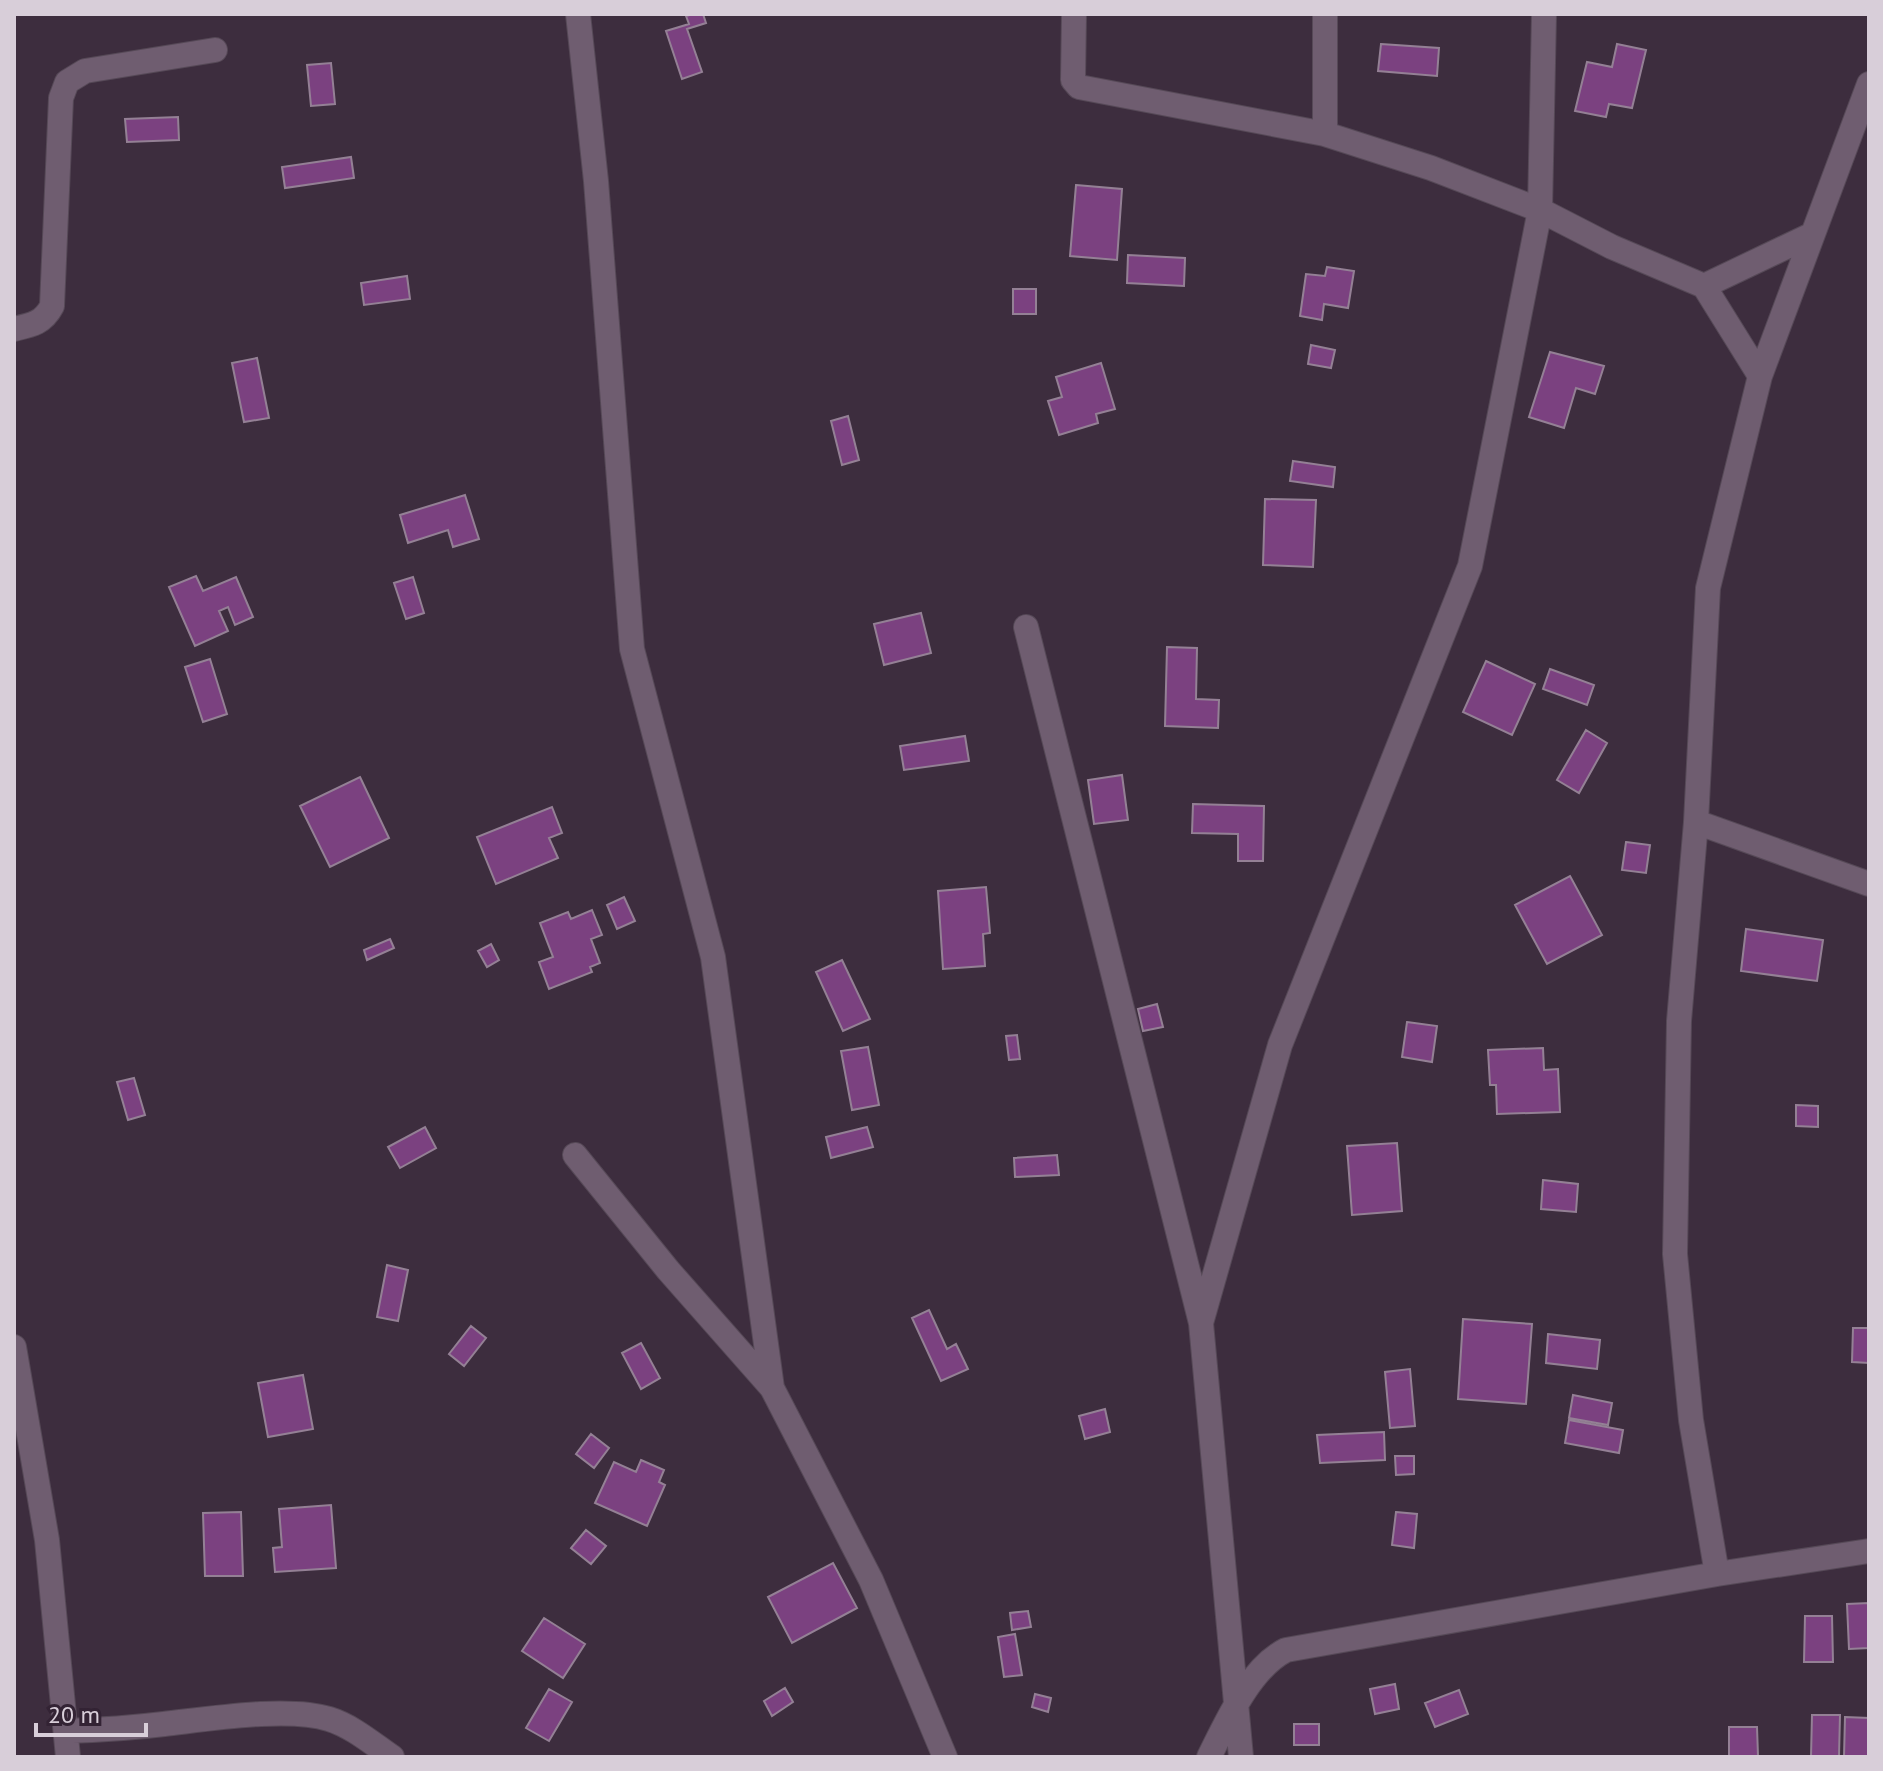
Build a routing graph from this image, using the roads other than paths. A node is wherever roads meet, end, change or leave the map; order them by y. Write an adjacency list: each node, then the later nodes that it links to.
1 (578, 14): 19 (street)
2 (1074, 14): 7 (street)
3 (1325, 14): 7 (street)
4 (1544, 14): 8 (street)
5 (215, 50): 11 (street)
6 (1869, 84): 9 (street)
7 (1325, 134): 8 (street)
8 (1540, 210): 10 (street); 17 (street)
9 (1811, 235): 10 (street); 12 (street)
10 (1704, 286): 12 (street)
11 (14, 329)
12 (1760, 376): 14 (street)
13 (1026, 627): 17 (street)
14 (1696, 822): 15 (street); 21 (street)
15 (1869, 884)
16 (575, 1155): 19 (street)
17 (1201, 1323): 22 (street)
18 (14, 1347): 23 (street)
19 (772, 1388): 26 (street)
20 (1869, 1551): 21 (street)
21 (1717, 1574): 22 (street)
22 (1238, 1700): 27 (street); 28 (street)
23 (66, 1731): 24 (street); 25 (street)
24 (68, 1757)
25 (392, 1757)
26 (945, 1757)
27 (1209, 1757)
28 (1241, 1757)

